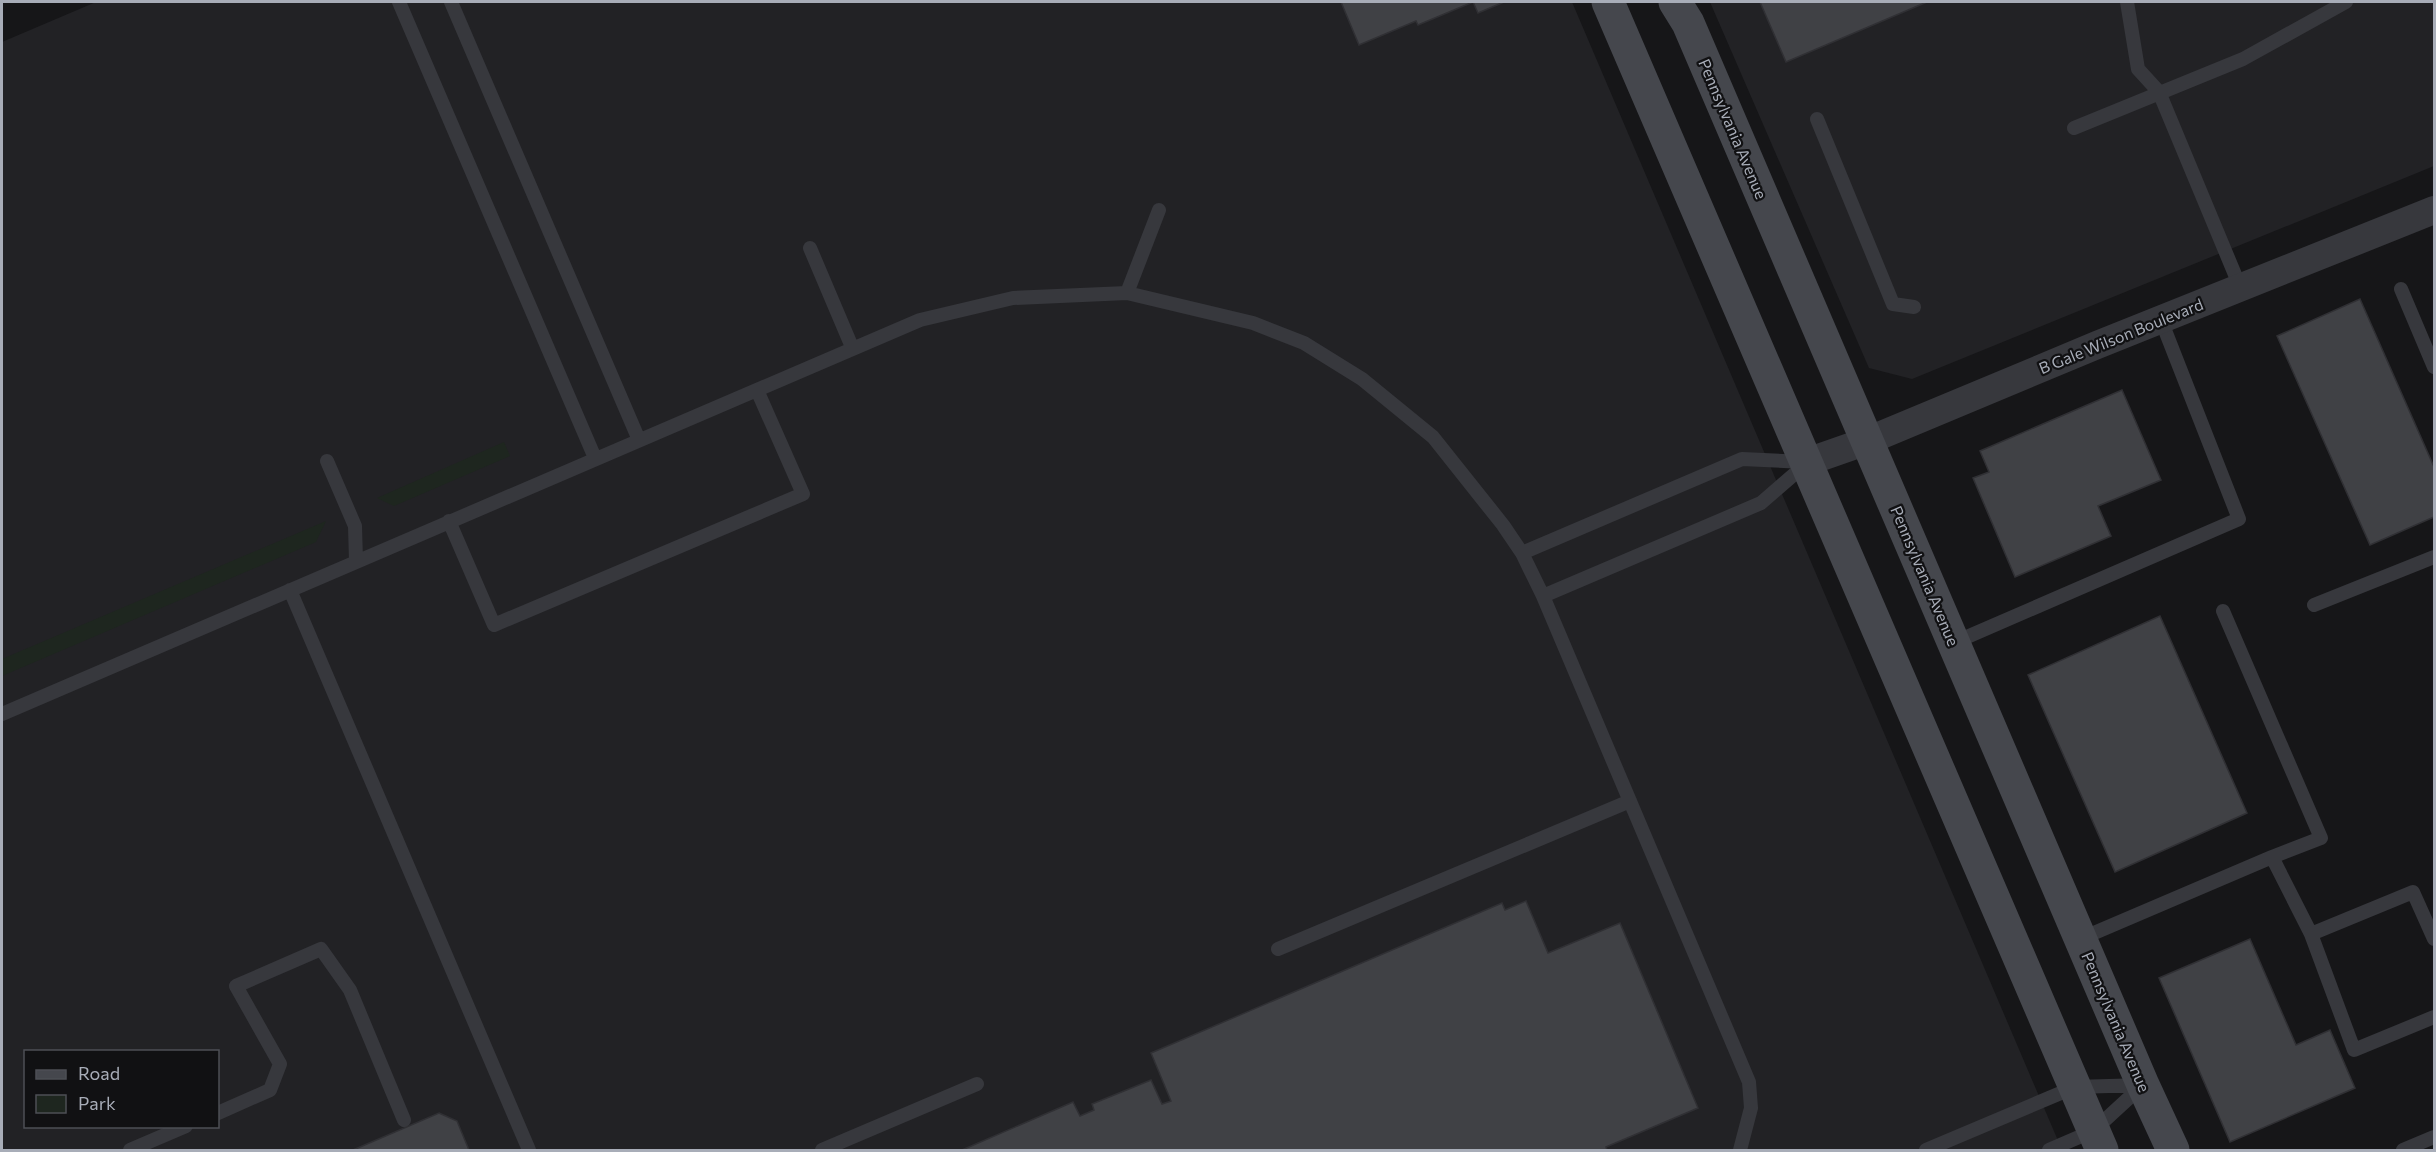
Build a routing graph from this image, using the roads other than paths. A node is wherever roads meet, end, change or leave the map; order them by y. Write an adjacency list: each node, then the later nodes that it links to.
1 (399, 2): 23 (lane)
2 (451, 2): 21 (lane)
3 (1608, 2): 25 (main road)
4 (1675, 2): 22 (main road, Pennsylvania Avenue)
5 (2127, 2): 7 (lane)
6 (2339, 3): 7 (lane)
7 (2159, 92): 9 (lane); 13 (lane)
8 (1817, 119): 16 (lane)
9 (2074, 128)
10 (1159, 210): 15 (lane)
11 (2434, 210): 13 (street, B Gale Wilson Boulevard)
12 (810, 248): 18 (lane)
13 (2241, 289): 17 (street, B Gale Wilson Boulevard)
14 (2401, 289): 19 (lane)
15 (1127, 293): 18 (lane); 27 (lane)
16 (1914, 307)
17 (2161, 320): 22 (street, B Gale Wilson Boulevard); 34 (lane)
18 (852, 347): 20 (lane)
19 (2434, 367)
20 (757, 390): 21 (lane); 26 (lane)
21 (639, 440): 23 (lane)
22 (1867, 441): 25 (street, B Gale Wilson Boulevard); 34 (main road, Pennsylvania Avenue)
23 (595, 458): 26 (lane)
24 (327, 461): 29 (lane)
25 (1807, 462): 27 (lane); 31 (lane); 45 (main road)
26 (449, 521): 29 (lane)
27 (1522, 553): 31 (lane)
28 (2434, 557): 32 (lane)
29 (356, 561): 30 (lane)
30 (290, 590): 35 (lane); 53 (lane)
31 (1543, 596): 36 (lane)
32 (2314, 606)
33 (2223, 611): 37 (lane)
34 (1953, 643): 39 (main road, Pennsylvania Avenue)
35 (2, 714)
36 (1630, 801): 41 (lane); 51 (lane)
37 (2272, 857): 38 (lane); 39 (lane)
38 (2311, 934): 40 (lane); 42 (lane)
39 (2080, 939): 44 (main road, Pennsylvania Avenue)
40 (2434, 939)
41 (1278, 949)
42 (2434, 1017)
43 (977, 1084): 54 (lane)
44 (2143, 1084): 45 (lane); 50 (lane); 57 (main road, Pennsylvania Avenue)
45 (2074, 1087): 50 (main road); 55 (lane)
46 (219, 1113): 47 (lane)
47 (405, 1120)
48 (181, 1128): 52 (lane)
49 (2434, 1137): 58 (lane)
50 (2097, 1141): 56 (lane)
51 (1746, 1147)
52 (130, 1150)
53 (529, 1150)
54 (822, 1150)
55 (1926, 1150)
56 (2049, 1150)
57 (2173, 1150)
58 (2403, 1150)

